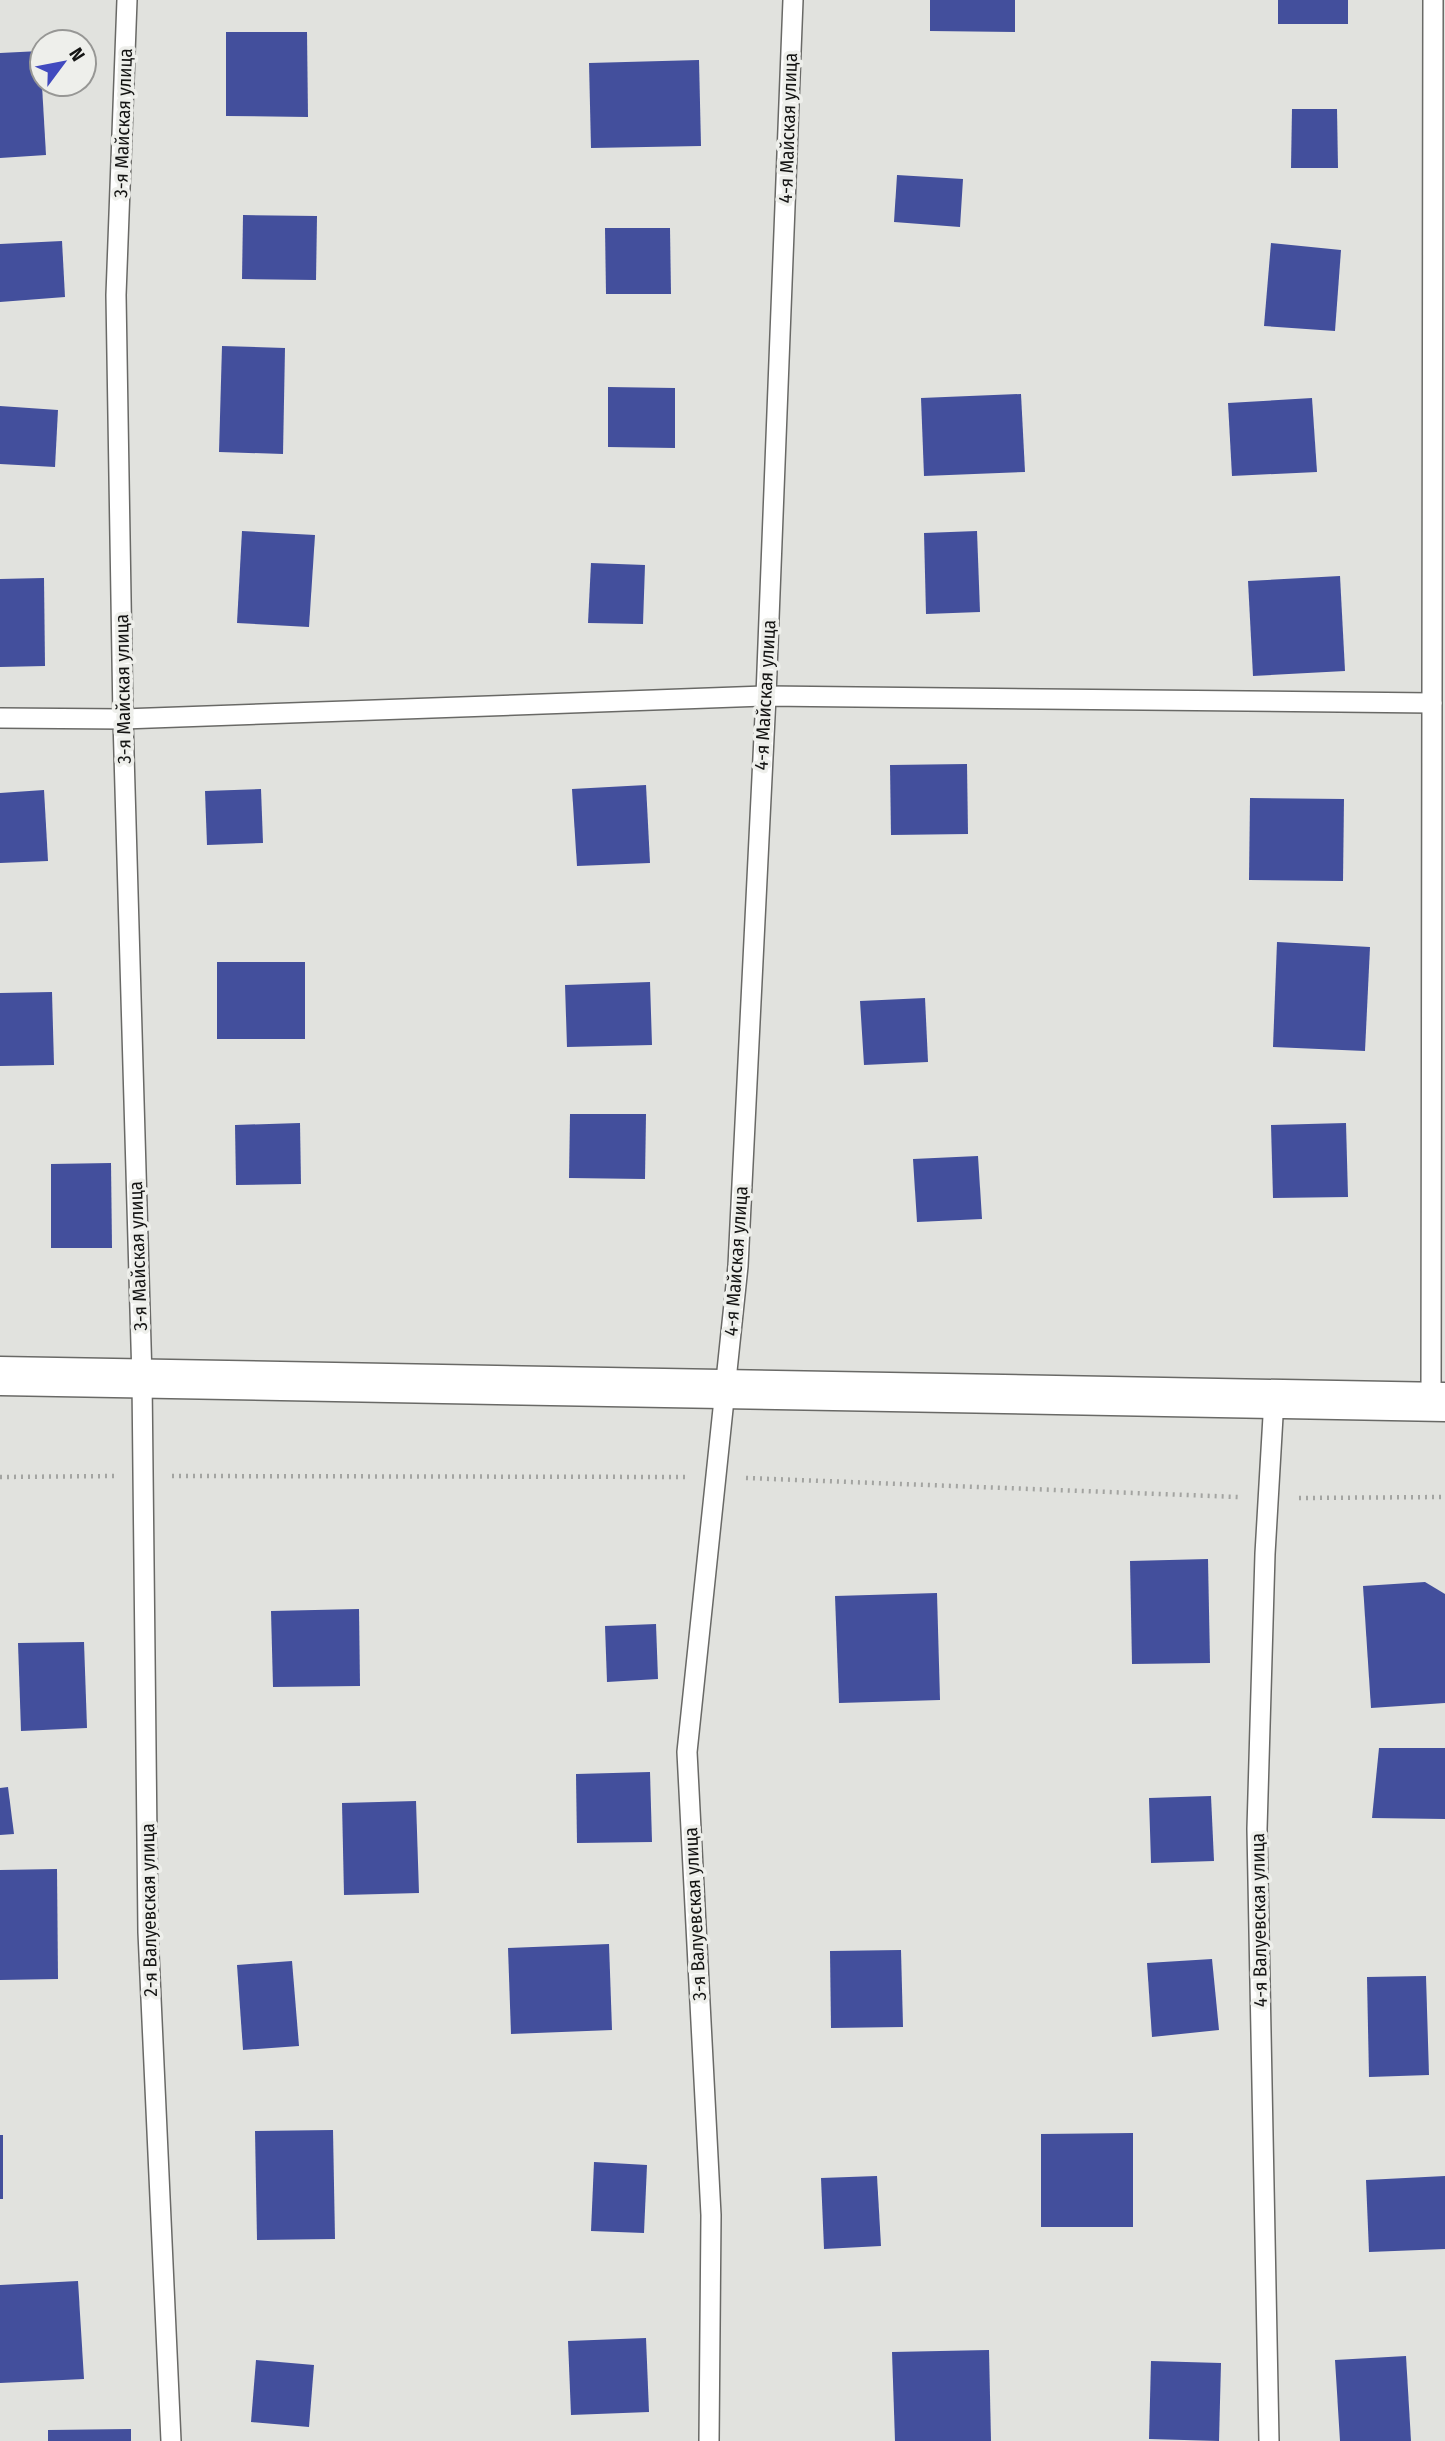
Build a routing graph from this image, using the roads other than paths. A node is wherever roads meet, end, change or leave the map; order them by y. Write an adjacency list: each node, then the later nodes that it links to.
1 (127, 0): 7 (lane, 3-я Майская улица)
2 (793, 0): 4 (lane, 4-я Майская улица)
3 (1433, 0): 5 (lane)
4 (765, 696): 5 (lane); 7 (lane); 10 (lane, 4-я Майская улица)
5 (1432, 703): 12 (lane)
6 (0, 718): 7 (lane)
7 (123, 719): 9 (lane, 3-я Майская улица)
8 (0, 1376): 9 (street)
9 (142, 1379): 10 (street); 13 (lane, 2-я Валуевская улица)
10 (726, 1389): 11 (street); 14 (lane, 3-я Валуевская улица)
11 (1274, 1399): 12 (street); 15 (lane, 4-я Валуевская улица)
12 (1438, 1402)
13 (171, 2441)
14 (709, 2441)
15 (1269, 2441)

